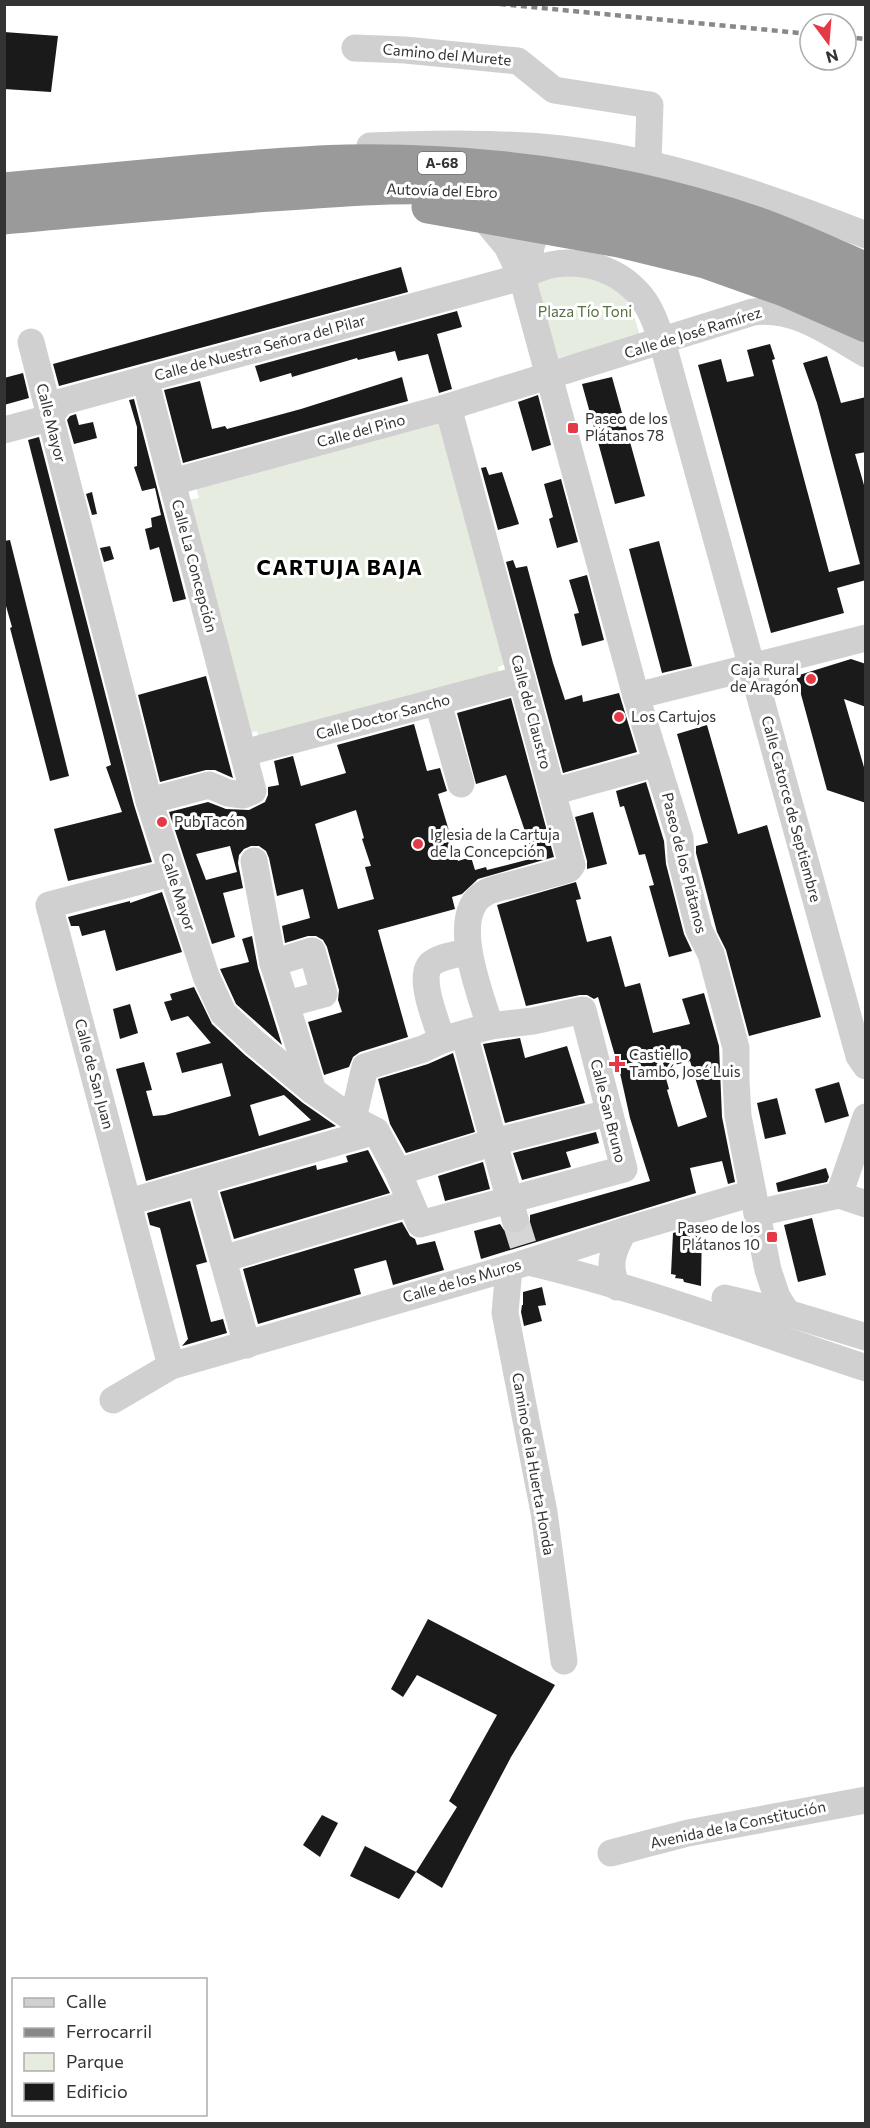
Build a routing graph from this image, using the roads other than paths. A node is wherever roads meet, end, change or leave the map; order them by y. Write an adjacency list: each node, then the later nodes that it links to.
1 (355, 48): 2 (street, Camino del Murete)
2 (648, 163): 3 (street); 9 (street)
3 (4, 184)
4 (4, 189): 10 (highway, Autovía del Ebro / A-68)
5 (196, 201): 6 (highway); 7 (highway, Autovía del Ebro / A-68); 12 (highway, Autovía del Ebro / A-68)
6 (482, 216): 8 (highway); 11 (street, Paseo de los Plátanos)
7 (4, 218)
8 (537, 227): 11 (street); 13 (highway)
9 (866, 235)
10 (866, 269)
11 (528, 274): 14 (street); 17 (street, Paseo de los Plátanos); 18 (street, Calle de Nuestra Señora del Pilar)
12 (866, 295)
13 (866, 326)
14 (662, 341): 16 (street, Calle de José Ramírez); 17 (street, Calle de José Ramírez); 24 (street, Calle Catorce de Septiembre)
15 (31, 342): 20 (street, Calle Mayor)
16 (866, 354)
17 (549, 376): 19 (street, Calle del Pino); 26 (street, Paseo de los Plátanos)
18 (145, 379): 20 (street, Calle de Nuestra Señora del Pilar); 22 (street, Calle La Concepción)
19 (448, 407): 22 (street, Calle del Pino); 25 (street, Calle del Claustro)
20 (49, 418): 21 (street, Calle de Nuestra Señora del Pilar); 32 (street, Calle Mayor)
21 (4, 430)
22 (172, 482): 28 (street, Calle La Concepción)
23 (866, 638): 24 (street)
24 (752, 666): 26 (street); 40 (street, Calle Catorce de Septiembre)
25 (522, 679): 27 (street, Calle Doctor Sancho); 31 (street, Calle del Claustro)
26 (636, 696): 29 (street, Paseo de los Plátanos)
27 (438, 703): 28 (street, Calle Doctor Sancho); 30 (street)
28 (244, 753): 32 (street, Calle La Concepción)
29 (657, 763): 31 (street); 50 (street, Paseo de los Plátanos)
30 (461, 784)
31 (552, 792): 35 (street, Calle del Claustro)
32 (149, 801): 34 (street, Calle Mayor)
33 (254, 861): 36 (street)
34 (171, 873): 41 (street, Calle Mayor); 49 (street, Calle de San Juan)
35 (469, 951): 38 (street); 39 (street)
36 (273, 963): 37 (street); 37 (street)
37 (287, 1004): 41 (street)
38 (490, 1026): 39 (street); 42 (street, Calle San Bruno)
39 (453, 1037): 44 (street); 45 (street)
40 (866, 1066)
41 (313, 1091): 44 (street, Calle Mayor)
42 (609, 1113): 45 (street); 52 (street, Calle San Bruno)
43 (866, 1117): 48 (street)
44 (365, 1125): 46 (street, Calle Mayor); 47 (street)
45 (494, 1142): 46 (street); 52 (street)
46 (398, 1172): 53 (street, Calle Mayor)
47 (201, 1182): 49 (street); 55 (street)
48 (839, 1195): 50 (street, Calle de los Muros); 51 (street)
49 (129, 1202): 64 (street, Calle de San Juan)
50 (755, 1203): 54 (street, Calle de los Muros); 57 (street, Paseo de los Plátanos)
51 (866, 1204)
52 (512, 1210): 53 (street, Calle San Bruno)
53 (415, 1213): 55 (street, Calle San Bruno)
54 (624, 1231): 56 (street, Calle de los Muros); 58 (street)
55 (223, 1259): 63 (street)
56 (520, 1259): 58 (street); 63 (street, Calle de los Muros); 67 (street, Camino de la Huerta Honda)
57 (768, 1270): 59 (street); 61 (street, Paseo de los Plátanos)
58 (617, 1287): 60 (street)
59 (725, 1298): 60 (street); 61 (street)
60 (700, 1313): 65 (street)
61 (787, 1313): 62 (street)
62 (866, 1336)
63 (247, 1345): 64 (street, Calle de los Muros)
64 (171, 1366): 66 (street, Calle de los Muros)
65 (866, 1368)
66 (113, 1400)
67 (564, 1661)
68 (866, 1800): 69 (street, Avenida de la Constitución)
69 (611, 1853)

